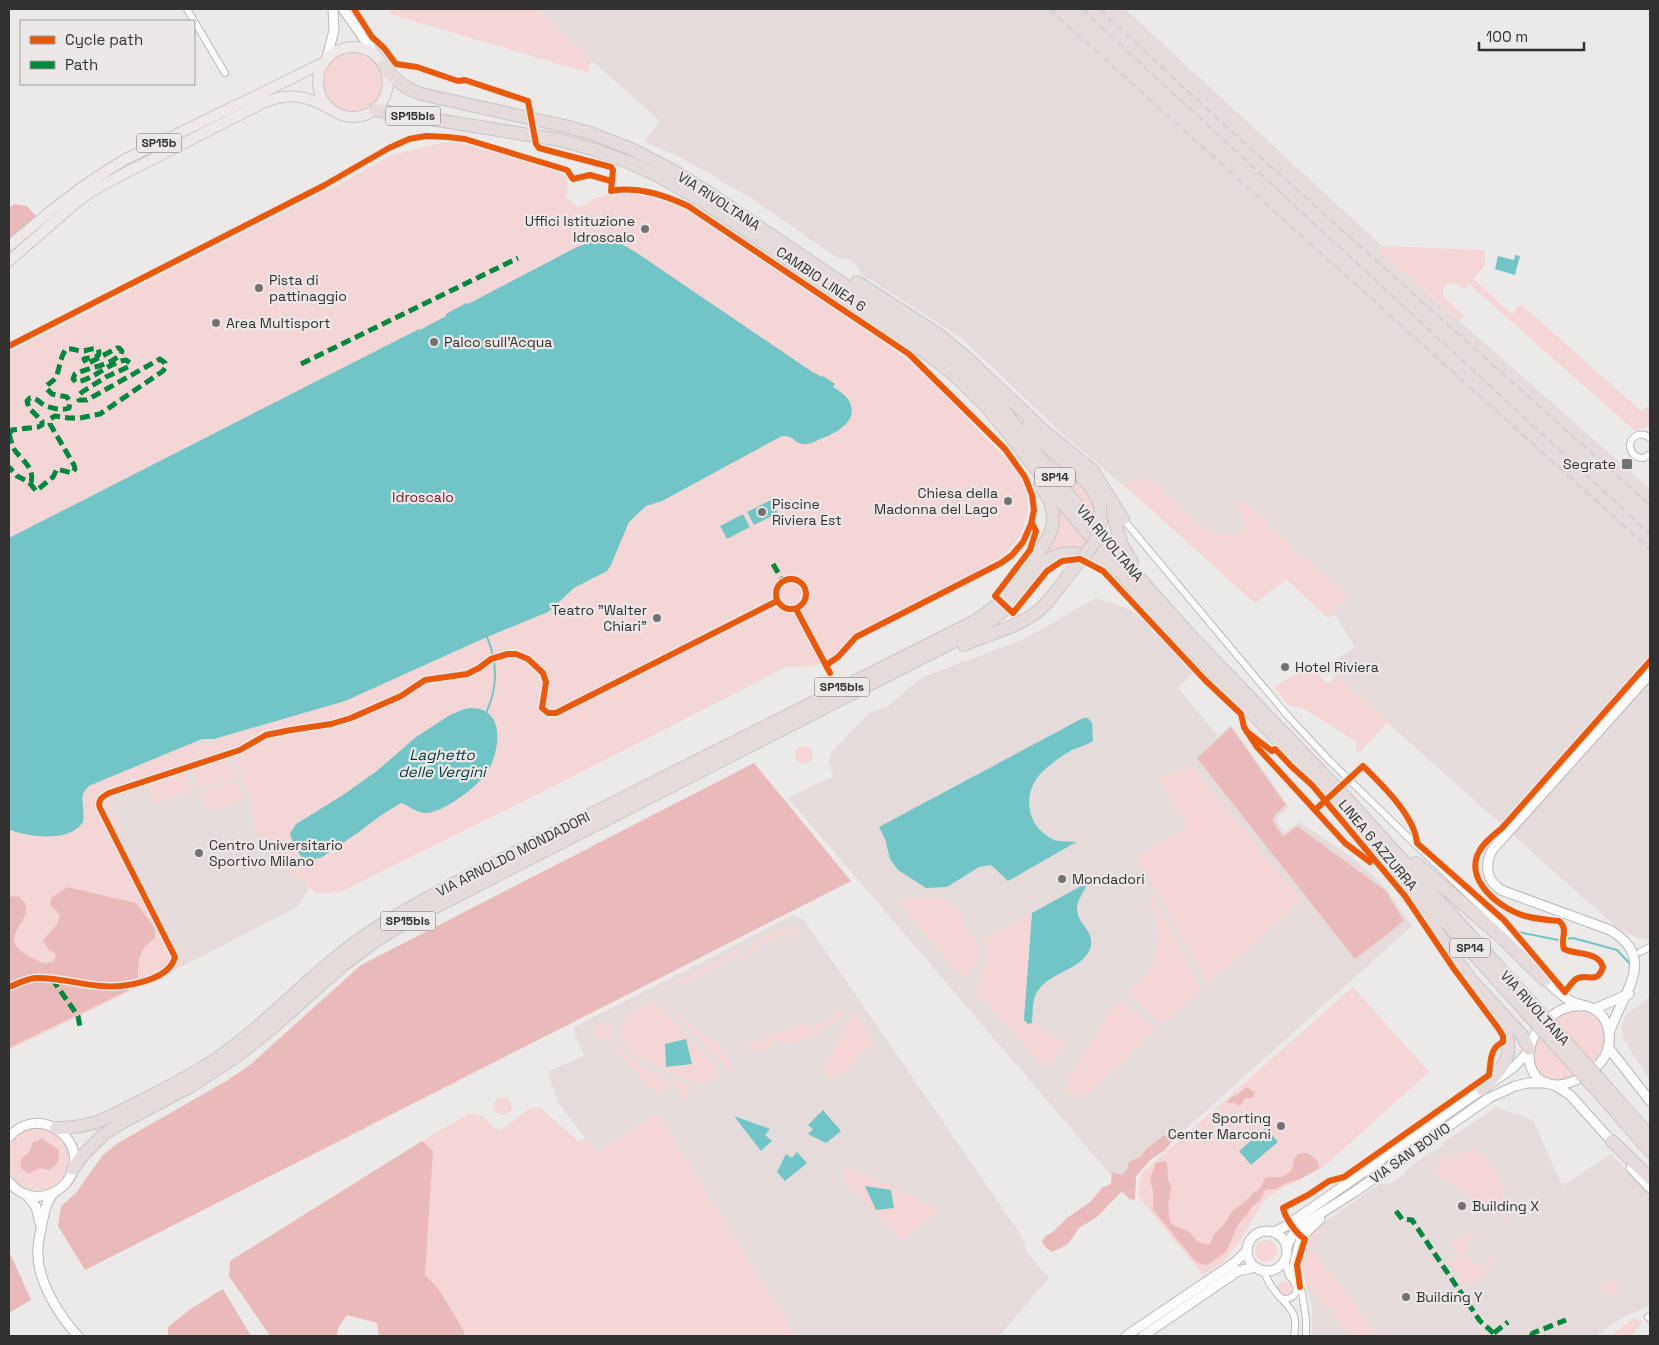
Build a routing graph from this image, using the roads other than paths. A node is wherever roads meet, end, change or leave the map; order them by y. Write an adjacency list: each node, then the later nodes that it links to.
1 (188, 9): 4 (street)
2 (333, 9): 6 (main road)
3 (344, 9): 7 (main road, VIA RIVOLTANA)
4 (194, 20)
5 (195, 21): 8 (street)
6 (325, 61): 7 (main road, VIA RIVOLTANA); 9 (main road); 12 (main road, SP15b)
7 (380, 62): 10 (main road, VIA RIVOLTANA); 11 (highway, VIA RIVOLTANA / SP15bis)
8 (225, 73)
9 (330, 109): 10 (main road, VIA RIVOLTANA); 13 (main road, SP15b)
10 (375, 110): 14 (highway, VIA RIVOLTANA / SP15bis)
11 (629, 148): 15 (highway, SP15bis); 20 (highway, VIA RIVOLTANA / SP14)
12 (9, 246)
13 (9, 260)
14 (852, 302): 23 (highway, VIA RIVOLTANA / SP14); 41 (highway, VIA ARNOLDO MONDADORI / SP15bis)
15 (994, 382): 18 (highway, SP14); 21 (highway, SP15bis, bridge)
16 (1649, 435): 17 (street)
17 (1650, 454)
18 (1106, 492): 19 (highway); 20 (highway, SP14)
19 (1123, 519): 28 (street, VIA RIVOLTANA)
20 (1182, 626): 24 (highway, VIA RIVOLTANA / SP14)
21 (918, 661): 23 (highway, SP15bis); 46 (highway, VIA ARNOLDO MONDADORI / SP15bis)
22 (1650, 674): 27 (main road)
23 (1245, 706): 25 (highway, VIA RIVOLTANA / SP14)
24 (1340, 791): 28 (highway, SP14); 32 (highway, VIA RIVOLTANA / SP14)
25 (1340, 805): 29 (highway); 32 (highway, VIA RIVOLTANA / SP14)
26 (1650, 947): 27 (street)
27 (1640, 952): 30 (main road)
28 (1545, 980): 31 (main road)
29 (1479, 990): 36 (highway); 38 (highway)
30 (1632, 992): 33 (main road); 34 (main road)
31 (1581, 1006): 33 (main road); 36 (main road)
32 (1530, 1008): 39 (highway, VIA RIVOLTANA / SP14, bridge)
33 (1594, 1009): 34 (main road)
34 (1609, 1034): 35 (main road)
35 (1608, 1046): 37 (main road); 40 (main road)
36 (1528, 1050): 37 (main road); 38 (main road, VIA SAN BOVIO)
37 (1550, 1084): 44 (main road); 51 (main road, VIA SAN BOVIO)
38 (1482, 1089): 54 (main road, VIA SAN BOVIO)
39 (1605, 1093): 43 (highway, VIA RIVOLTANA / SP14); 45 (highway, VIA RIVOLTANA / SP14)
40 (1650, 1101)
41 (56, 1128): 42 (main road, SP15bis); 46 (main road)
42 (9, 1137)
43 (1650, 1137)
44 (1612, 1141): 47 (highway); 50 (main road)
45 (1650, 1151)
46 (73, 1169): 49 (main road, SP15bis)
47 (1650, 1178)
48 (9, 1182): 52 (main road)
49 (60, 1188): 52 (main road); 53 (main road)
50 (1650, 1188)
51 (1356, 1191): 55 (main road, VIA SAN BOVIO); 59 (main road)
52 (17, 1192): 53 (main road)
53 (40, 1231): 61 (main road)
54 (1274, 1232): 55 (main road); 56 (main road)
55 (1287, 1247): 57 (main road)
56 (1247, 1251): 58 (main road); 62 (main road)
57 (1284, 1260): 58 (main road); 59 (street)
58 (1260, 1269): 60 (street); 63 (main road)
59 (1296, 1283): 60 (street); 65 (street)
60 (1281, 1298): 64 (street)
61 (78, 1336)
62 (1126, 1336)
63 (1143, 1336)
64 (1294, 1336)
65 (1306, 1336)

